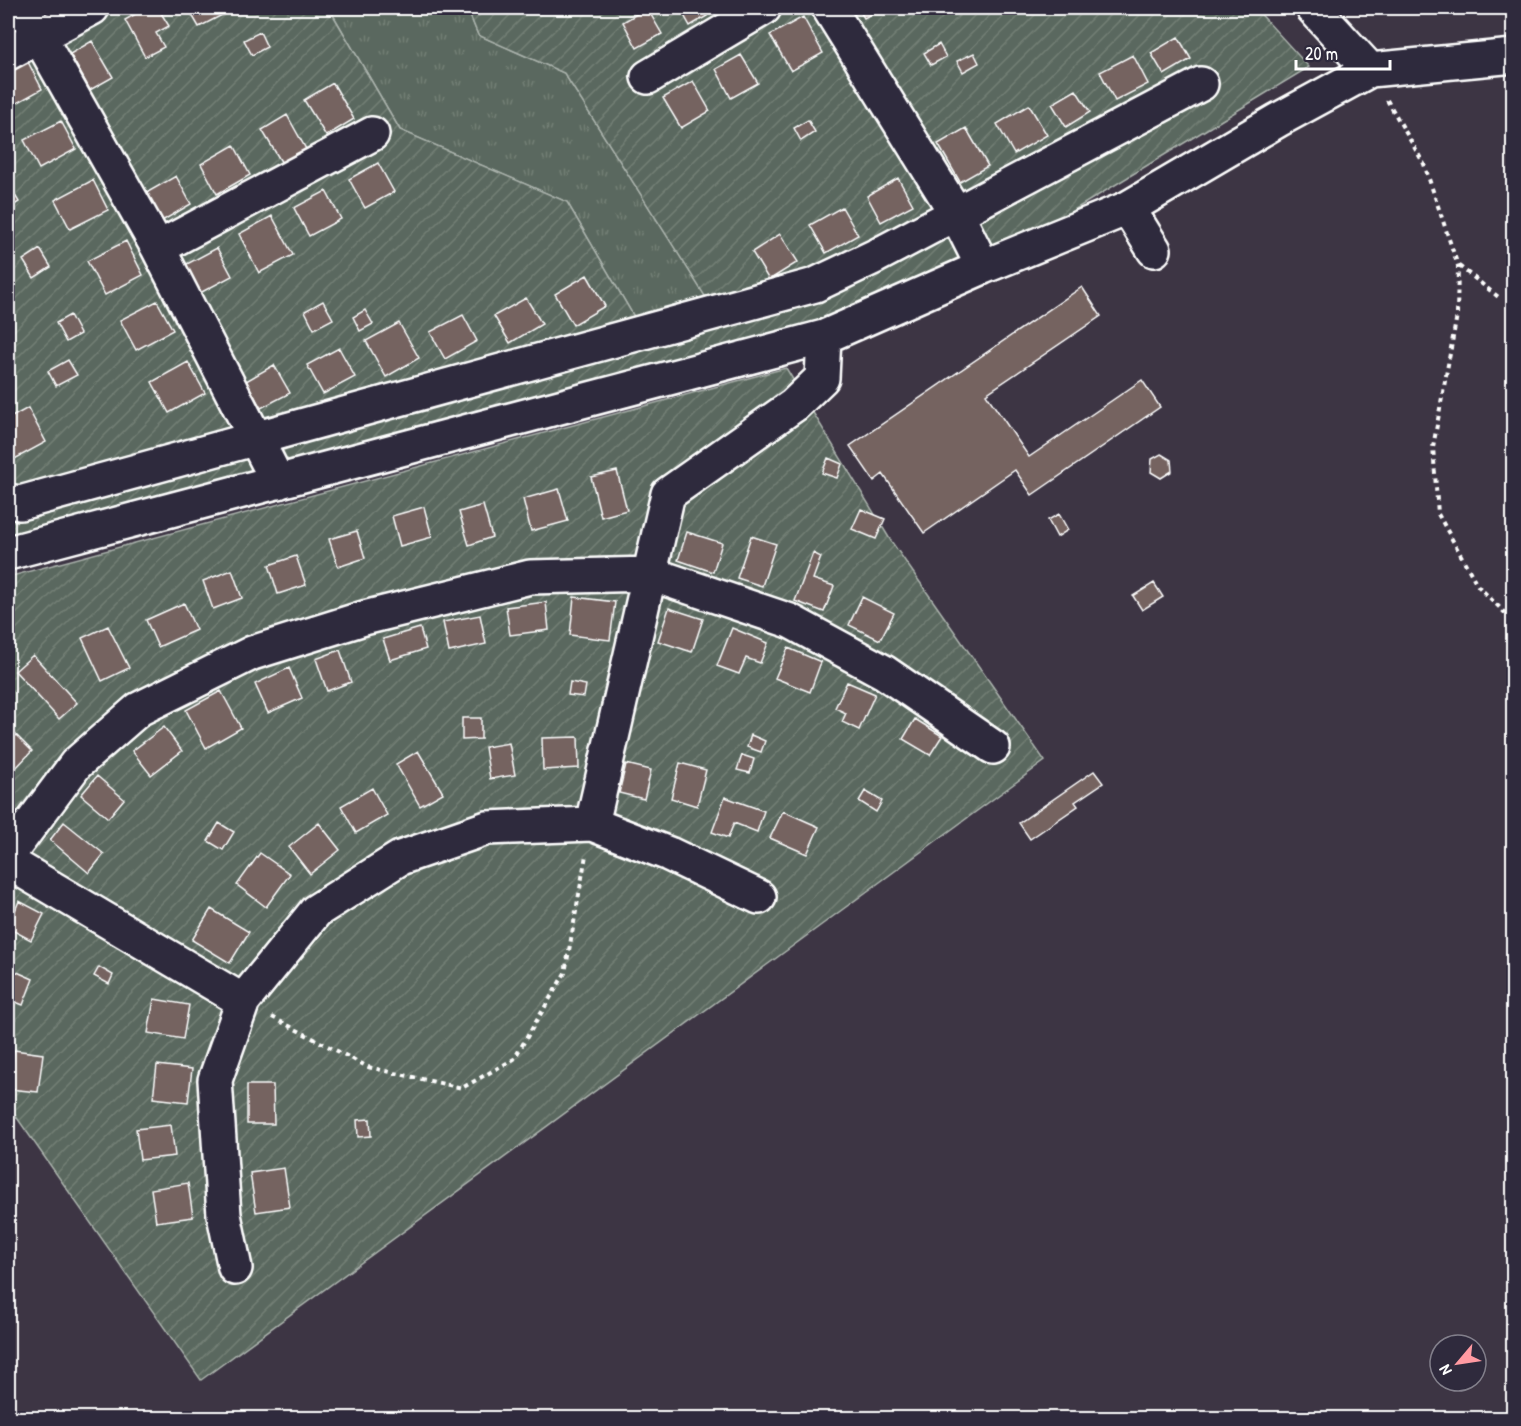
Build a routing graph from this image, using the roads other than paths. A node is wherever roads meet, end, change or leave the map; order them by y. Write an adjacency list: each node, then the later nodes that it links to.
1 (24, 8): 6 (street)
2 (92, 8): 6 (street)
3 (764, 8): 10 (street)
4 (829, 8): 14 (street)
5 (1313, 8): 9 (street)
6 (38, 36): 7 (street); 15 (street)
7 (8, 53)
8 (1514, 56): 9 (street)
9 (1370, 70): 13 (street)
10 (648, 77)
11 (1202, 84): 14 (street)
12 (372, 134): 15 (street)
13 (1128, 208): 16 (street); 17 (street)
14 (956, 213): 17 (street); 19 (street)
15 (158, 248): 19 (street)
16 (1154, 249)
17 (983, 267): 18 (street)
18 (824, 337): 20 (street); 23 (street)
19 (256, 438): 20 (street); 21 (street)
20 (278, 482): 22 (street)
21 (8, 501)
22 (8, 553)
23 (651, 574): 24 (street); 25 (street); 26 (street)
24 (993, 747)
25 (592, 824): 28 (street); 29 (street)
26 (8, 855)
27 (8, 862): 29 (street)
28 (759, 897)
29 (243, 1001): 30 (street)
30 (235, 1268)

